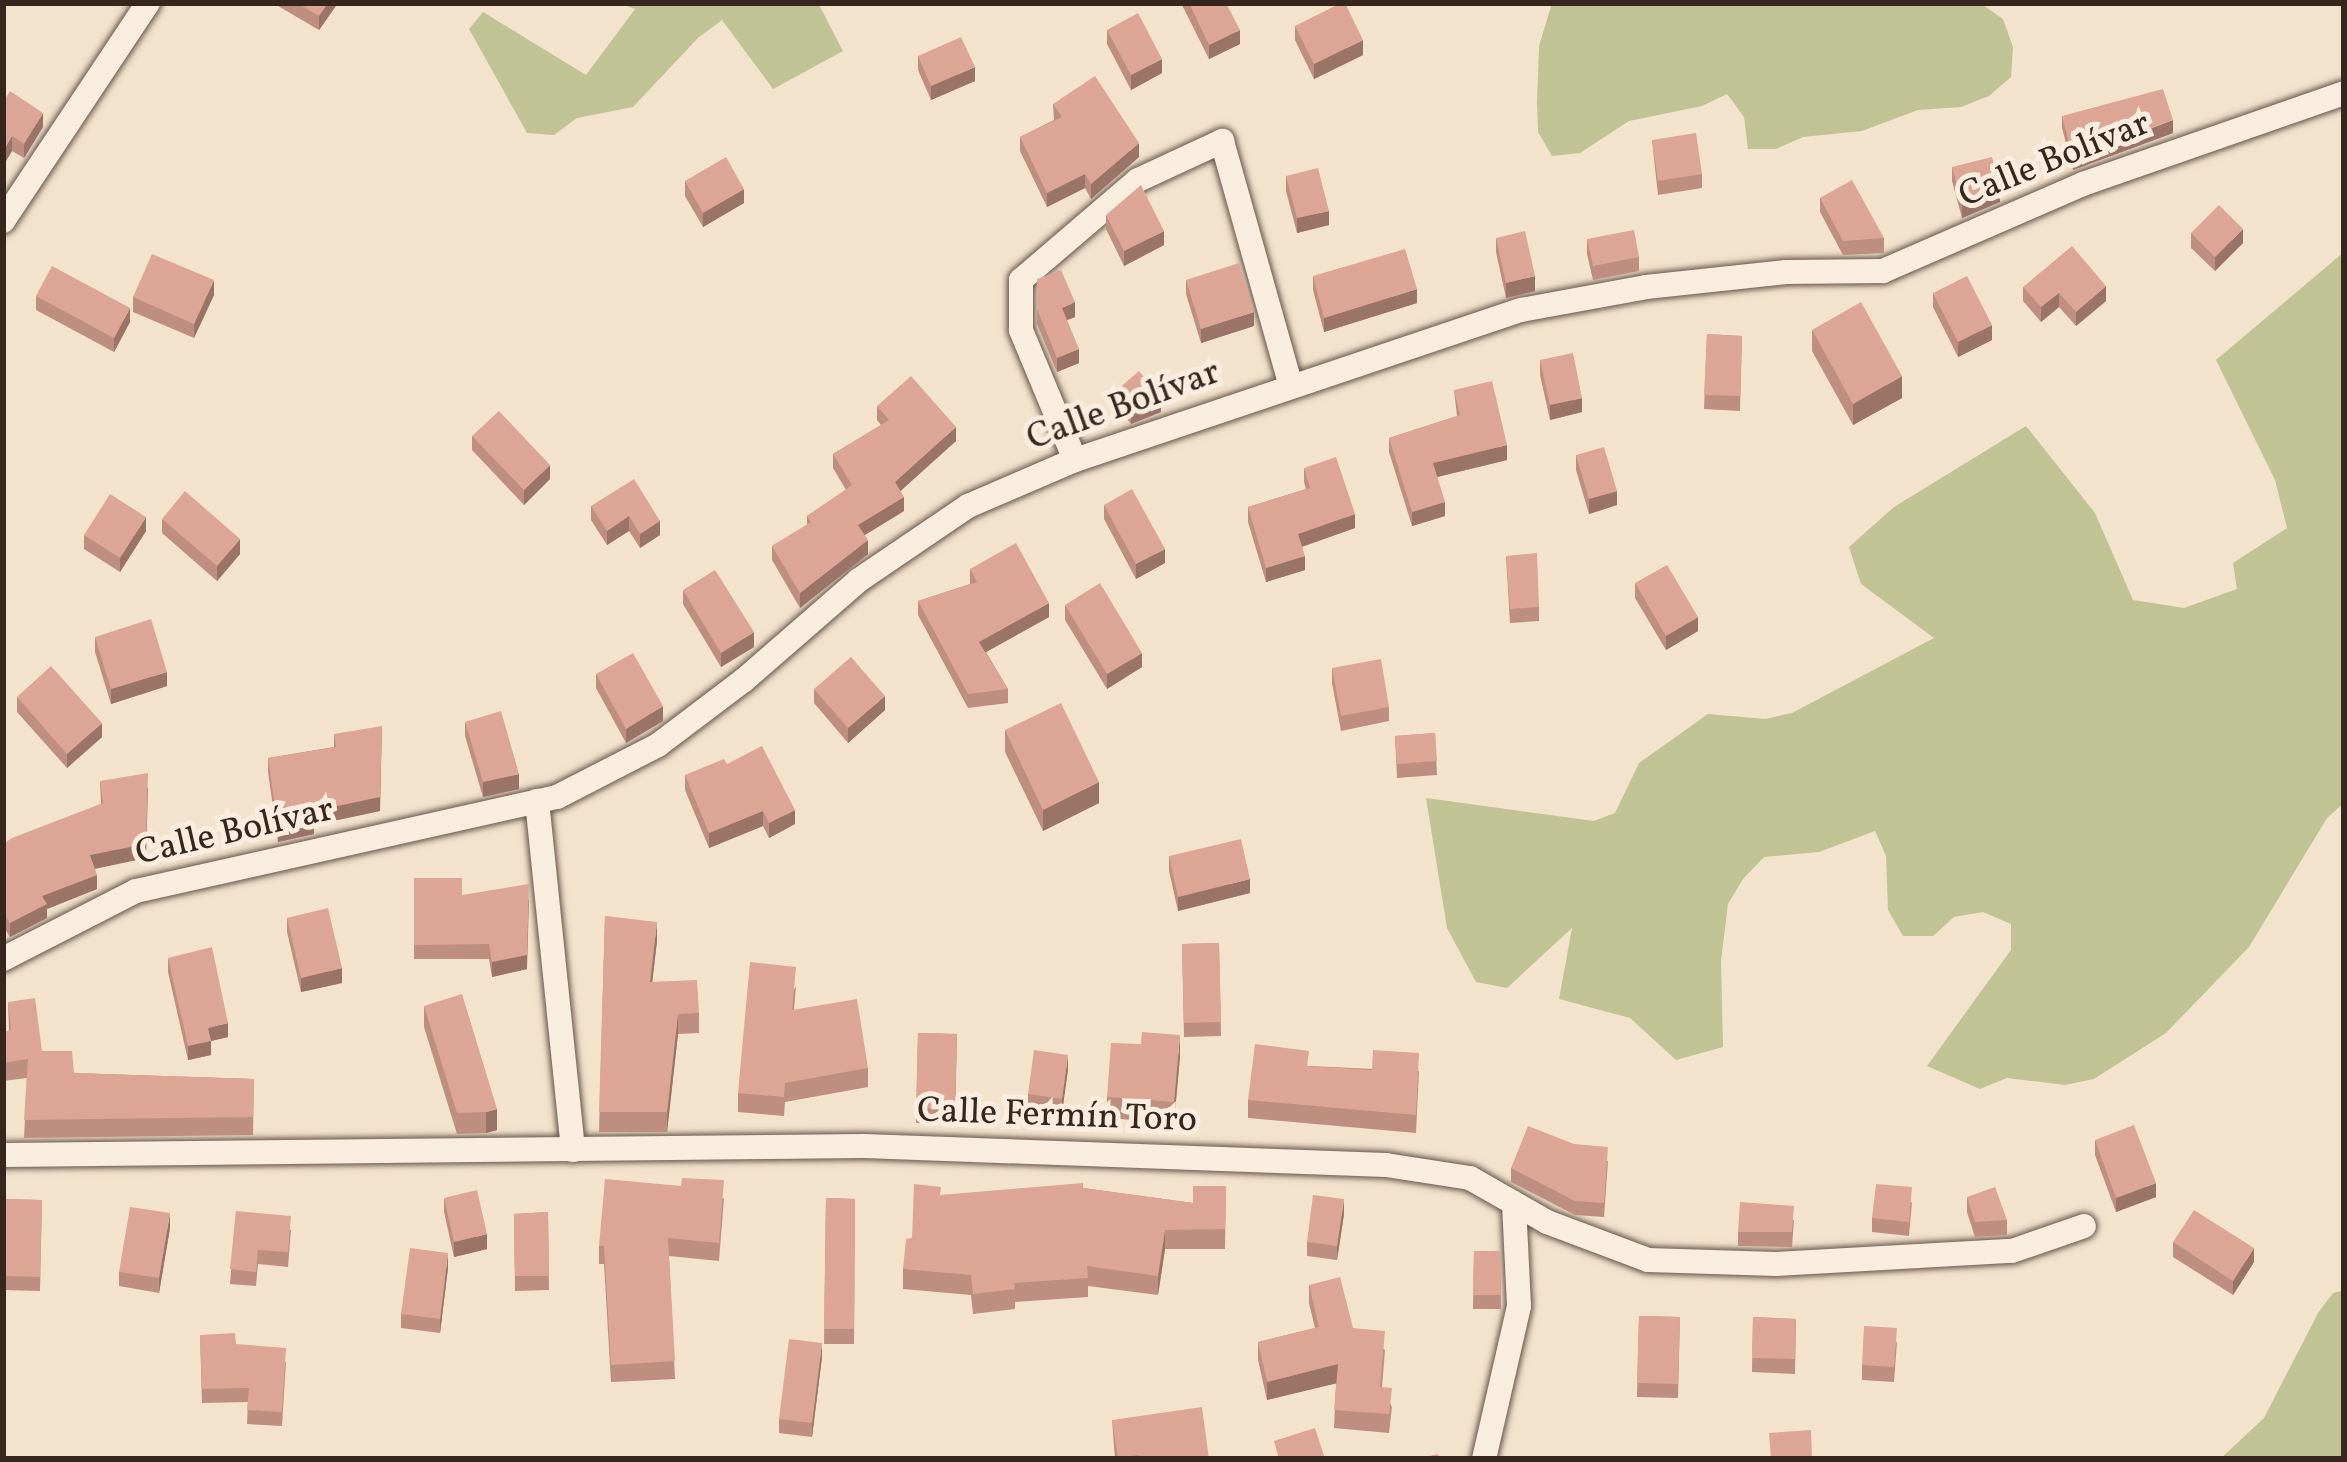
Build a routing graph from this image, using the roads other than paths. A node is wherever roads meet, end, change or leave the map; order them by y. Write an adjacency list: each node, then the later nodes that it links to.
1 (148, 3): 3 (street)
2 (2344, 93): 4 (street, Calle Bolívar)
3 (3, 220)
4 (1291, 386): 5 (street, Calle Bolívar); 5 (street)
5 (1075, 460): 6 (street, Calle Bolívar)
6 (537, 801): 7 (street, Calle Bolívar); 8 (street)
7 (3, 959)
8 (572, 1150): 9 (street, Calle Fermín Toro); 10 (street, Calle Fermín Toro)
9 (3, 1155)
10 (1514, 1203): 11 (street, Calle Fermín Toro); 12 (street)
11 (2084, 1226)
12 (1484, 1459)

